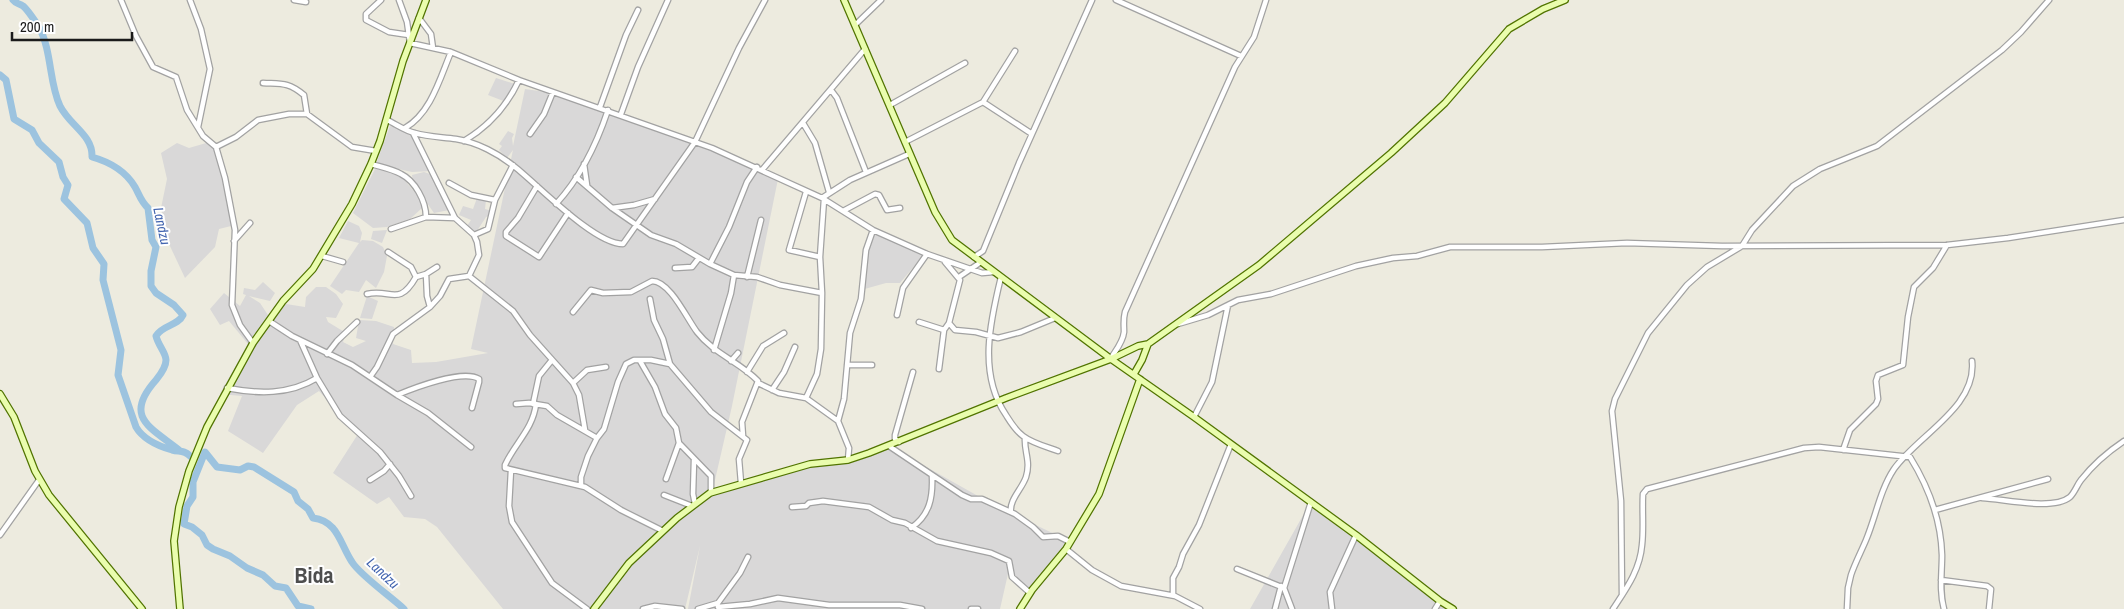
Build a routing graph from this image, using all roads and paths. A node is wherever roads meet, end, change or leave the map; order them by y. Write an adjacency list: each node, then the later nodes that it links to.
1 (121, 0): 40 (street)
2 (190, 0): 40 (street)
3 (294, 0): 16 (street)
4 (382, 0): 20 (street)
5 (399, 0): 20 (street)
6 (426, 0): 18 (street)
7 (668, 0): 37 (street)
8 (765, 0): 46 (street)
9 (844, 0): 19 (street)
10 (881, 0): 19 (street)
11 (1092, 0): 44 (street)
12 (1116, 0): 26 (street)
13 (1266, 0): 26 (street)
14 (1565, 0): 115 (street)
15 (2049, 0): 81 (street)
16 (306, 2)
17 (638, 10): 34 (street)
18 (419, 18): 21 (street); 22 (street)
19 (855, 25): 23 (street)
20 (409, 35): 21 (street)
21 (410, 43): 22 (street); 38 (street)
22 (433, 48): 25 (street)
23 (866, 49): 30 (street); 33 (street)
24 (1015, 51): 32 (street)
25 (450, 52): 28 (street); 41 (street)
26 (1241, 56): 126 (street)
27 (964, 63): 33 (street)
28 (519, 80): 31 (street); 45 (street)
29 (263, 83): 36 (street)
30 (831, 90): 39 (street); 55 (street)
31 (554, 92): 34 (street); 43 (street)
32 (982, 102): 44 (street); 47 (street)
33 (890, 105): 47 (street)
34 (600, 107): 35 (street)
35 (608, 110): 37 (street); 52 (street)
36 (307, 114): 48 (street); 49 (street)
37 (621, 114): 46 (street)
38 (387, 120): 41 (street); 49 (street)
39 (803, 123): 54 (street); 61 (street)
40 (198, 128): 48 (street)
41 (405, 128): 42 (street)
42 (413, 133): 45 (street); 71 (street)
43 (530, 134)
44 (1032, 134): 85 (street)
45 (464, 141): 53 (street)
46 (695, 142): 54 (street); 63 (street)
47 (905, 142): 50 (street)
48 (216, 148): 79 (street)
49 (376, 151): 51 (street)
50 (909, 154): 55 (street); 85 (street)
51 (371, 164): 70 (street); 84 (street)
52 (584, 164): 56 (street); 58 (street)
53 (513, 166): 59 (street); 64 (street)
54 (760, 168): 60 (street); 91 (street)
55 (866, 172): 61 (street)
56 (576, 177): 58 (street); 65 (street)
57 (449, 183): 64 (street)
58 (587, 185): 66 (street)
59 (537, 186): 65 (street); 69 (street)
60 (806, 192): 62 (street); 87 (street)
61 (830, 192): 62 (street)
62 (823, 198): 68 (street); 87 (street)
63 (655, 199): 66 (street); 75 (street)
64 (495, 200): 78 (street)
65 (556, 204): 69 (street)
66 (612, 208): 75 (street)
67 (900, 208): 68 (street)
68 (843, 211): 77 (street)
69 (568, 213): 75 (street)
70 (426, 216): 71 (street); 76 (street)
71 (455, 218): 78 (street)
72 (761, 220): 99 (street)
73 (2124, 220): 80 (street)
74 (250, 224): 79 (street)
75 (637, 226): 86 (street)
76 (390, 229)
77 (873, 230): 83 (street); 132 (street)
78 (474, 235): 98 (street)
79 (234, 241): 120 (street)
80 (1947, 245): 81 (street); 165 (street)
81 (1742, 246): 106 (street); 199 (street)
82 (388, 252): 102 (street)
83 (927, 254): 88 (street); 109 (street)
84 (322, 256): 89 (street); 111 (street)
85 (974, 257): 90 (street)
86 (699, 258): 91 (street); 93 (street)
87 (820, 258): 103 (street)
88 (944, 261): 94 (street); 100 (street)
89 (343, 262)
90 (981, 262): 94 (street); 95 (street)
91 (710, 264): 97 (street)
92 (437, 267): 96 (street)
93 (675, 268)
94 (971, 270): 95 (street); 100 (street)
95 (994, 272): 101 (street)
96 (426, 274): 102 (street); 107 (street)
97 (734, 275): 99 (street); 123 (street)
98 (470, 276): 107 (street); 127 (street)
99 (747, 277): 103 (street)
100 (959, 277): 114 (street)
101 (1001, 277): 110 (street); 118 (street)
102 (416, 278): 104 (street)
103 (822, 293): 148 (street)
104 (367, 294)
105 (650, 299): 131 (street)
106 (1228, 305): 115 (street); 153 (street)
107 (430, 308): 139 (street)
108 (573, 312): 123 (street)
109 (897, 315)
110 (1055, 318): 118 (street); 126 (street)
111 (269, 321): 119 (street); 120 (street)
112 (357, 322): 125 (street)
113 (919, 322): 116 (street)
114 (949, 323): 116 (street); 118 (street)
115 (1178, 324): 121 (street)
116 (944, 330): 135 (street)
117 (784, 333): 136 (street)
118 (989, 335): 149 (street)
119 (300, 338): 125 (street); 140 (street)
120 (253, 343): 144 (street)
121 (1148, 344): 126 (street); 138 (street)
122 (795, 348): 145 (street)
123 (714, 350): 129 (street)
124 (738, 353): 129 (street)
125 (328, 354): 139 (street)
126 (1111, 359): 138 (street); 149 (street)
127 (552, 360): 142 (street); 151 (street)
128 (640, 361): 131 (street); 157 (street); 161 (street)
129 (731, 361): 136 (street)
130 (1972, 361): 167 (street)
131 (670, 364): 156 (street)
132 (847, 365): 133 (street); 154 (street)
133 (872, 365)
134 (606, 367): 142 (street)
135 (939, 369)
136 (747, 372): 143 (street)
137 (912, 372): 160 (street)
138 (1134, 374): 141 (street)
139 (370, 377): 147 (street)
140 (317, 378): 144 (street); 170 (street)
141 (1140, 379): 153 (street); 192 (street)
142 (573, 382): 155 (street)
143 (758, 383): 145 (street); 156 (street)
144 (228, 388): 204 (street)
145 (772, 390): 148 (street)
146 (0, 394): 175 (street)
147 (397, 395): 152 (street); 164 (street)
148 (806, 398): 154 (street)
149 (997, 402): 158 (street); 160 (street)
150 (516, 404): 151 (street)
151 (535, 404): 155 (street); 171 (street)
152 (472, 408)
153 (1194, 417): 162 (street)
154 (838, 421): 169 (street)
155 (585, 430): 157 (street)
156 (743, 436): 177 (street)
157 (596, 438): 178 (street)
158 (1025, 438): 166 (street); 187 (street)
159 (2124, 441): 182 (street)
160 (899, 442): 163 (street)
161 (679, 443): 168 (street); 173 (street)
162 (1231, 444): 183 (street); 200 (street)
163 (889, 446): 169 (street); 172 (street)
164 (471, 447)
165 (1843, 450): 167 (street); 199 (street)
166 (1058, 451)
167 (1906, 455): 186 (street); 221 (street)
168 (694, 460): 179 (street); 184 (street)
169 (848, 460): 177 (street)
170 (390, 464): 176 (street); 181 (street)
171 (511, 470): 178 (street); 205 (street)
172 (932, 476): 187 (street); 188 (street)
173 (666, 479)
174 (2048, 479): 182 (street)
175 (39, 480): 190 (street); 203 (street)
176 (370, 480)
177 (741, 483): 179 (street)
178 (581, 486): 189 (street)
179 (711, 493): 184 (street)
180 (664, 495): 184 (street)
181 (411, 496)
182 (1982, 498): 186 (street)
183 (1311, 502): 191 (street); 197 (street)
184 (694, 505): 189 (street)
185 (792, 507): 188 (street)
186 (1935, 510): 196 (street)
187 (1010, 512): 192 (street)
188 (911, 528): 198 (street)
189 (663, 531): 206 (street)
190 (0, 535)
191 (1356, 535): 201 (street); 217 (street)
192 (1070, 542): 193 (street)
193 (1066, 549): 198 (street); 200 (street)
194 (748, 557): 202 (street)
195 (1237, 569): 197 (street)
196 (1941, 580): 222 (street); 223 (street)
197 (1283, 587): 215 (street); 216 (street)
198 (1030, 593): 213 (street)
199 (1622, 594): 220 (street)
200 (1173, 595): 214 (street)
201 (1440, 601): 218 (street); 219 (street)
202 (719, 606): 209 (street); 210 (street)
203 (142, 609)
204 (180, 609)
205 (587, 609)
206 (594, 609)
207 (643, 609): 208 (street)
208 (682, 609)
209 (698, 609)
210 (922, 609)
211 (971, 609): 212 (street)
212 (978, 609)
213 (1020, 609)
214 (1200, 609)
215 (1275, 609)
216 (1292, 609)
217 (1332, 609)
218 (1435, 609)
219 (1453, 609)
220 (1613, 609)
221 (1847, 609)
222 (1944, 609)
223 (1989, 609)

